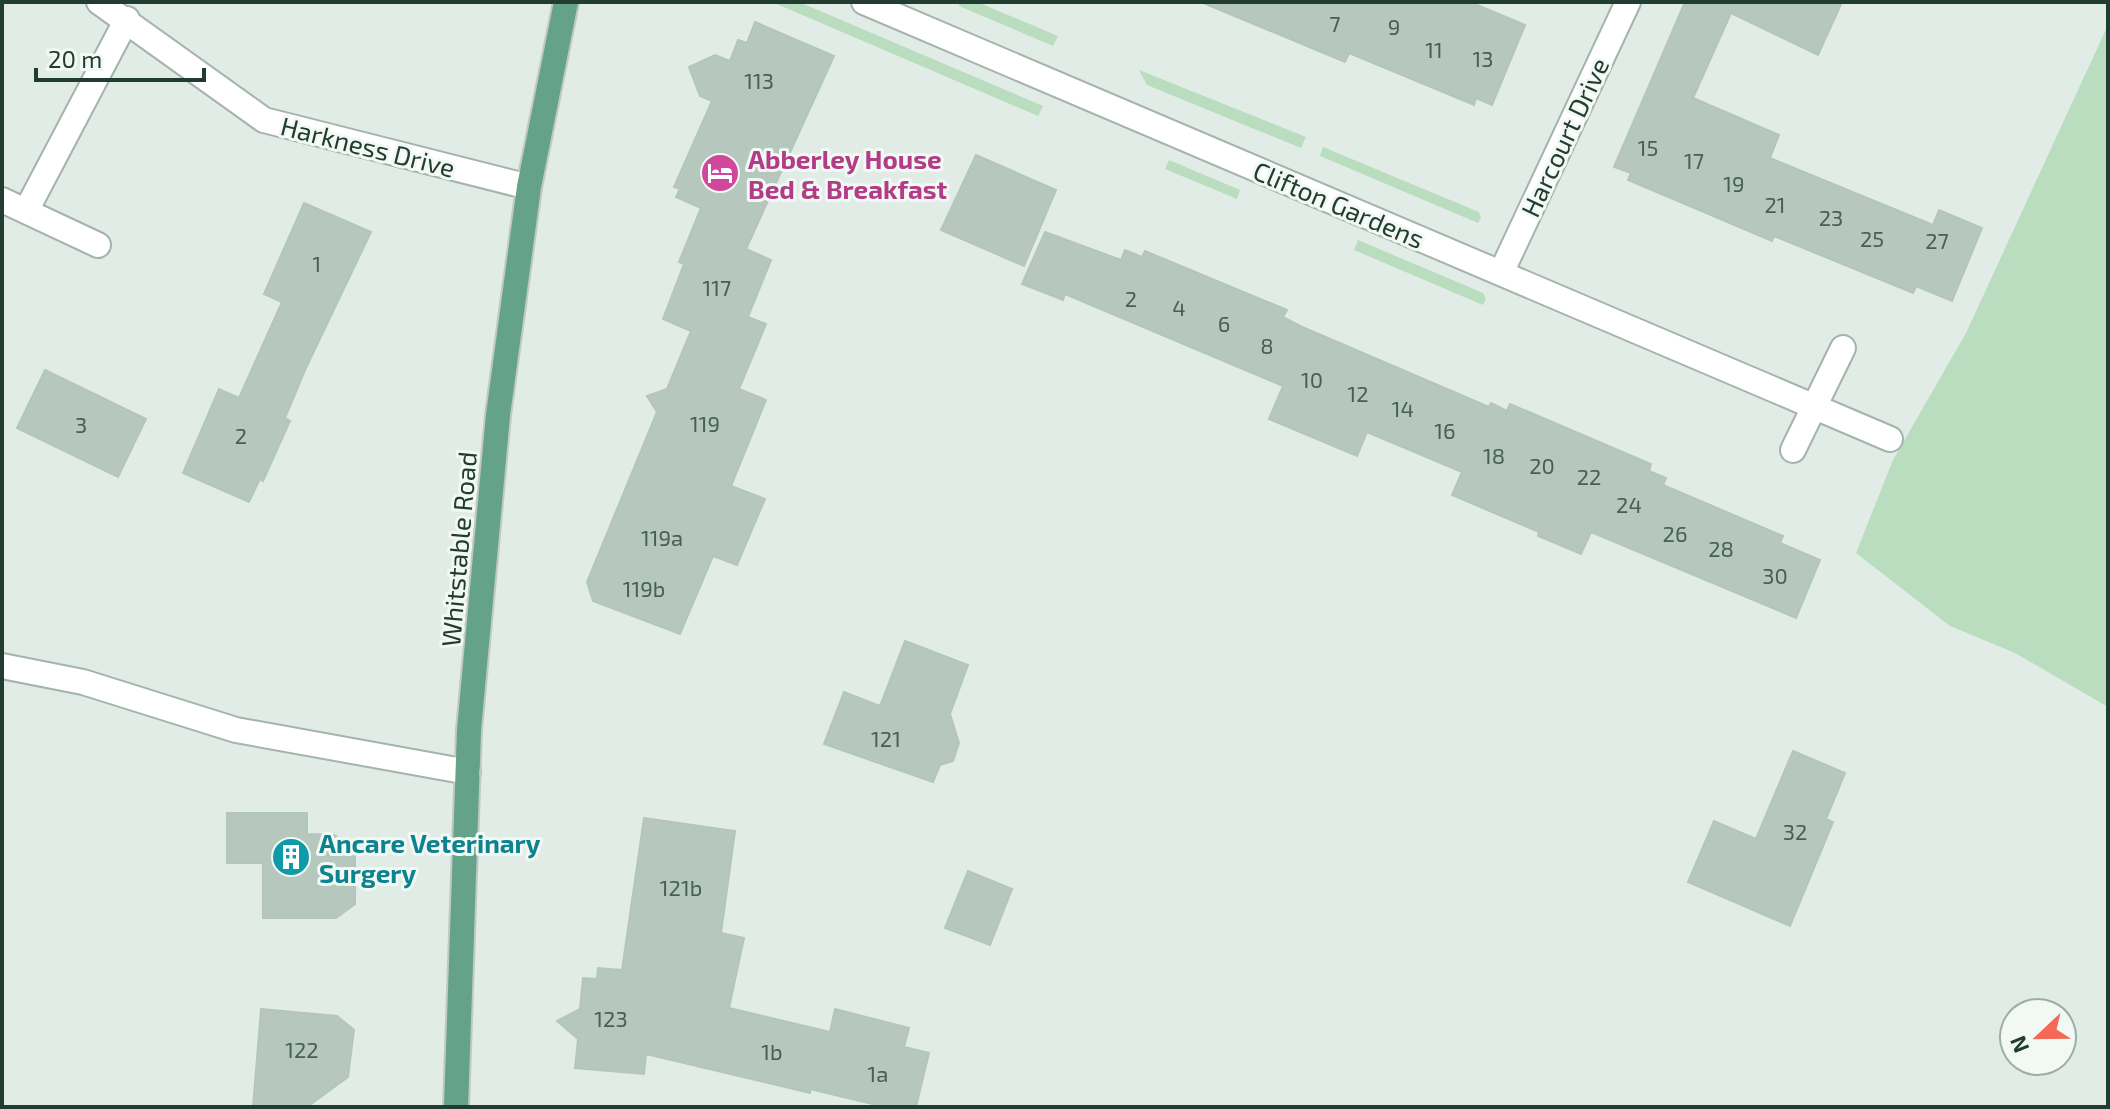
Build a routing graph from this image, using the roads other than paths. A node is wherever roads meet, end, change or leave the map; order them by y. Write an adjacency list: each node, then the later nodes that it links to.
1 (99, 2): 5 (street, Harkness Drive)
2 (566, 2): 6 (main road, Whitstable Road)
3 (864, 2): 10 (street, Clifton Gardens)
4 (1628, 2): 10 (street, Harcourt Drive)
5 (127, 19): 6 (street, Harkness Drive); 8 (street)
6 (529, 187): 16 (main road, Whitstable Road)
7 (2, 200): 8 (street)
8 (26, 211): 9 (street)
9 (98, 245)
10 (1501, 273): 12 (street, Clifton Gardens)
11 (1843, 348): 12 (street)
12 (1814, 406): 13 (street, Clifton Gardens); 14 (street)
13 (1890, 439)
14 (1793, 450)
15 (2, 666): 16 (street)
16 (468, 772): 17 (main road, Whitstable Road)
17 (456, 1107)

